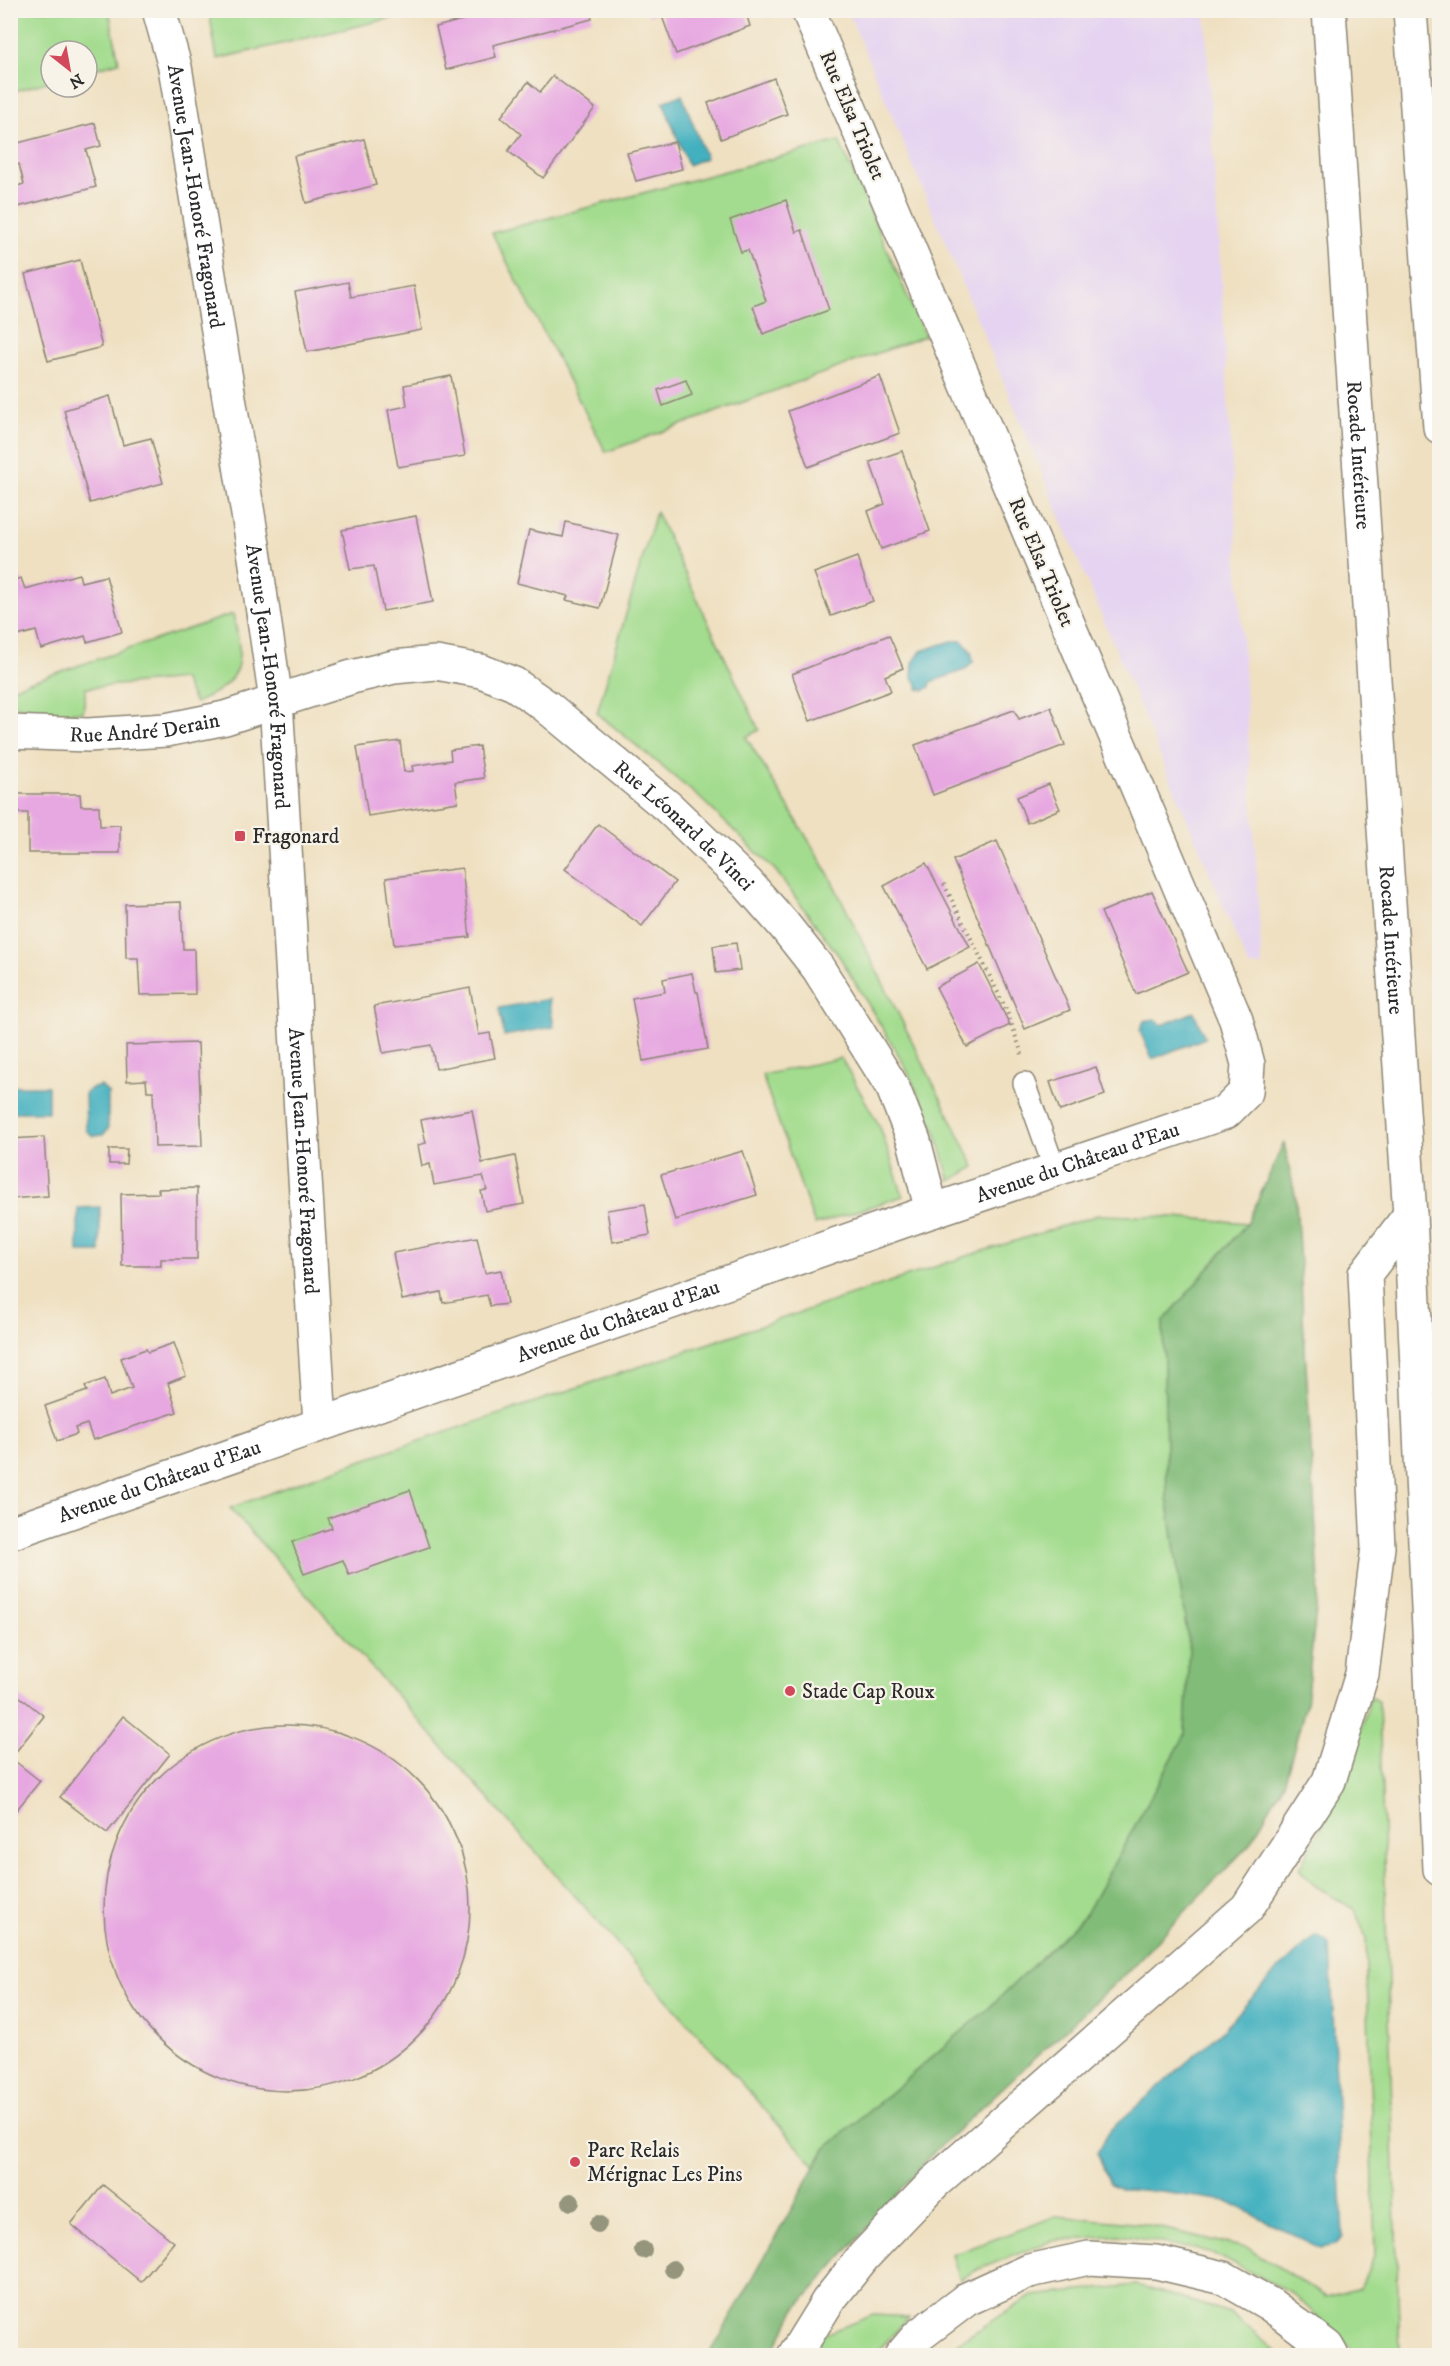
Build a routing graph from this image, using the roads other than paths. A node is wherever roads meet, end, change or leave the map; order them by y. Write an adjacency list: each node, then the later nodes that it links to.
1 (159, 10): 6 (main road, Avenue Jean-Honoré Fragonard)
2 (808, 10): 9 (main road, Rue Elsa Triolet)
3 (1329, 10): 12 (main road, Rocade Intérieure)
4 (1410, 10): 5 (main road)
5 (1440, 427)
6 (276, 701): 7 (main road, Rue André Derain); 11 (main road, Rue Léonard de Vinci); 13 (main road, Avenue Jean-Honoré Fragonard)
7 (10, 732)
8 (1024, 1083): 10 (lane)
9 (1226, 1112): 10 (main road, Avenue du Château d'Eau)
10 (1055, 1170): 11 (main road, Avenue du Château d'Eau)
11 (932, 1211): 13 (main road, Avenue du Château d'Eau)
12 (1410, 1215): 15 (main road, Rocade Intérieure); 16 (main road)
13 (320, 1424): 14 (main road, Avenue du Château d'Eau)
14 (10, 1533)
15 (1440, 1869)
16 (794, 2355)
17 (901, 2355): 18 (main road)
18 (1332, 2355)

